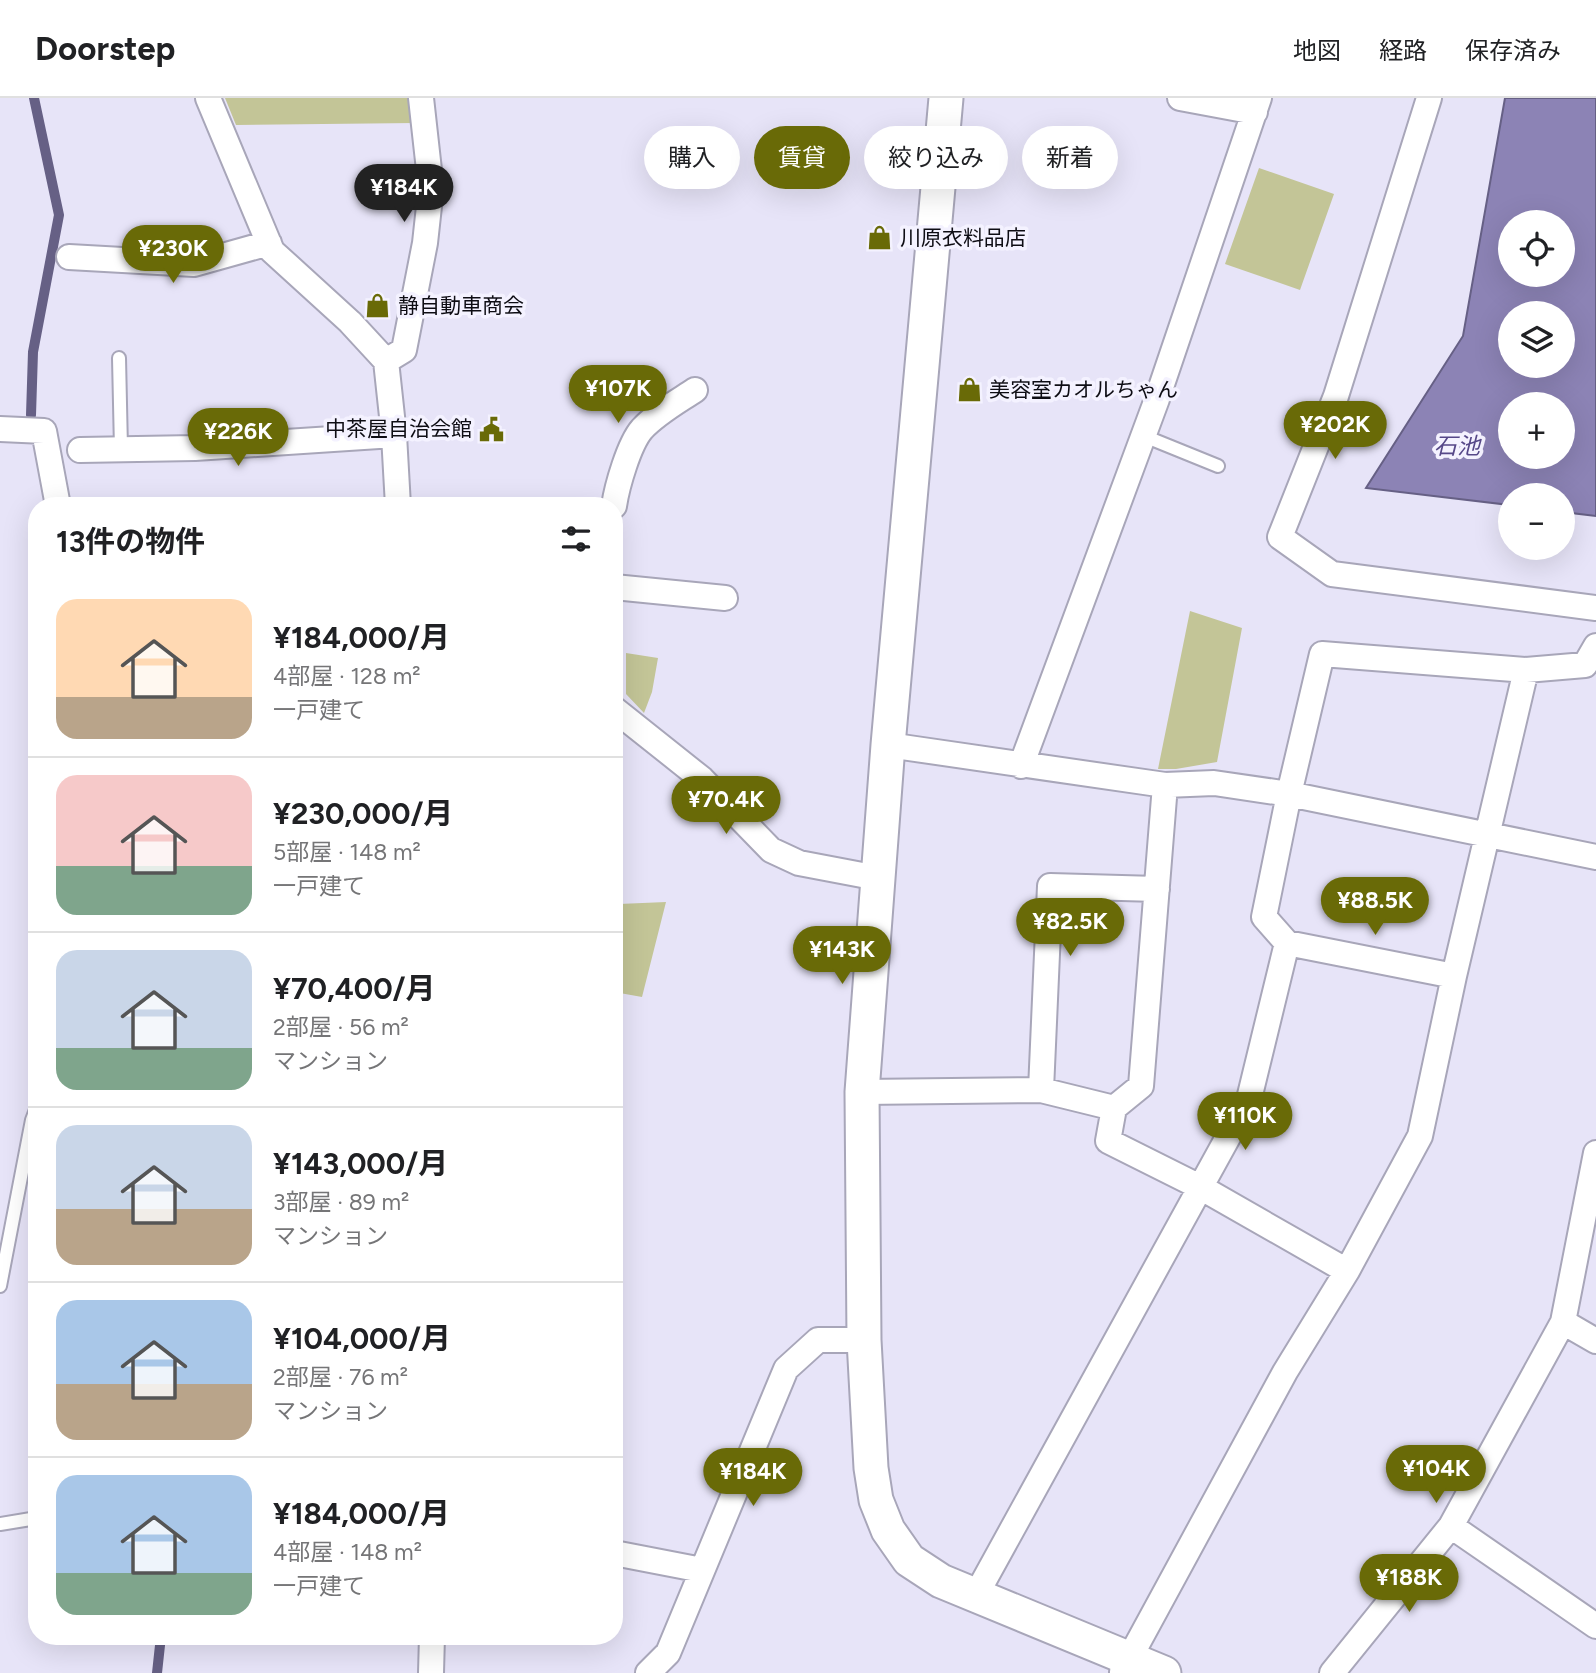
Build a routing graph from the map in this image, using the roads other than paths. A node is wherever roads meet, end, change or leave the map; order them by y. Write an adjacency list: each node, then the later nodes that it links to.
1 (208, 98): 7 (street)
2 (421, 98): 10 (street)
3 (946, 98): 27 (street)
4 (1180, 98): 6 (street)
5 (1429, 98): 23 (street)
6 (1257, 105): 14 (street)
7 (269, 243): 8 (street); 10 (street)
8 (69, 257)
9 (119, 358): 15 (lane)
10 (386, 361): 13 (street)
11 (695, 390): 20 (street)
12 (0, 429): 18 (street)
13 (394, 436): 15 (street); 19 (street)
14 (1144, 436): 17 (lane); 28 (street)
15 (121, 449): 16 (street)
16 (80, 450)
17 (1218, 466)
18 (56, 497)
19 (397, 497)
20 (616, 497)
21 (623, 587): 22 (street)
22 (725, 598)
23 (1596, 608)
24 (1596, 646): 25 (street)
25 (1526, 670): 30 (street); 31 (street)
26 (623, 716): 33 (street)
27 (888, 746): 28 (street); 33 (street)
28 (1021, 766): 29 (street)
29 (1165, 785): 30 (street); 34 (street)
30 (1289, 794): 31 (street); 35 (street)
31 (1487, 834): 32 (street); 36 (street)
32 (1596, 857)
33 (878, 878): 38 (street)
34 (1157, 889): 37 (street); 39 (street)
35 (1287, 943): 36 (street); 42 (street)
36 (1454, 976): 43 (street)
37 (1041, 1090): 38 (street); 39 (street)
38 (862, 1092): 46 (street)
39 (1114, 1108): 42 (street)
40 (28, 1141): 44 (lane)
41 (1596, 1153): 45 (street)
42 (1200, 1186): 43 (street); 53 (street)
43 (1347, 1272): 56 (street)
44 (0, 1286)
45 (1563, 1322): 47 (street); 50 (street)
46 (864, 1340): 52 (street); 53 (street)
47 (1596, 1341)
48 (28, 1519): 49 (lane)
49 (0, 1524)
50 (1451, 1526): 54 (street); 60 (street)
51 (623, 1555): 52 (street)
52 (702, 1570): 58 (street)
53 (976, 1595): 56 (street)
54 (1596, 1626)
55 (432, 1645): 57 (street)
56 (1126, 1666): 59 (street)
57 (431, 1673)
58 (648, 1673)
59 (1164, 1673)
60 (1332, 1673)

